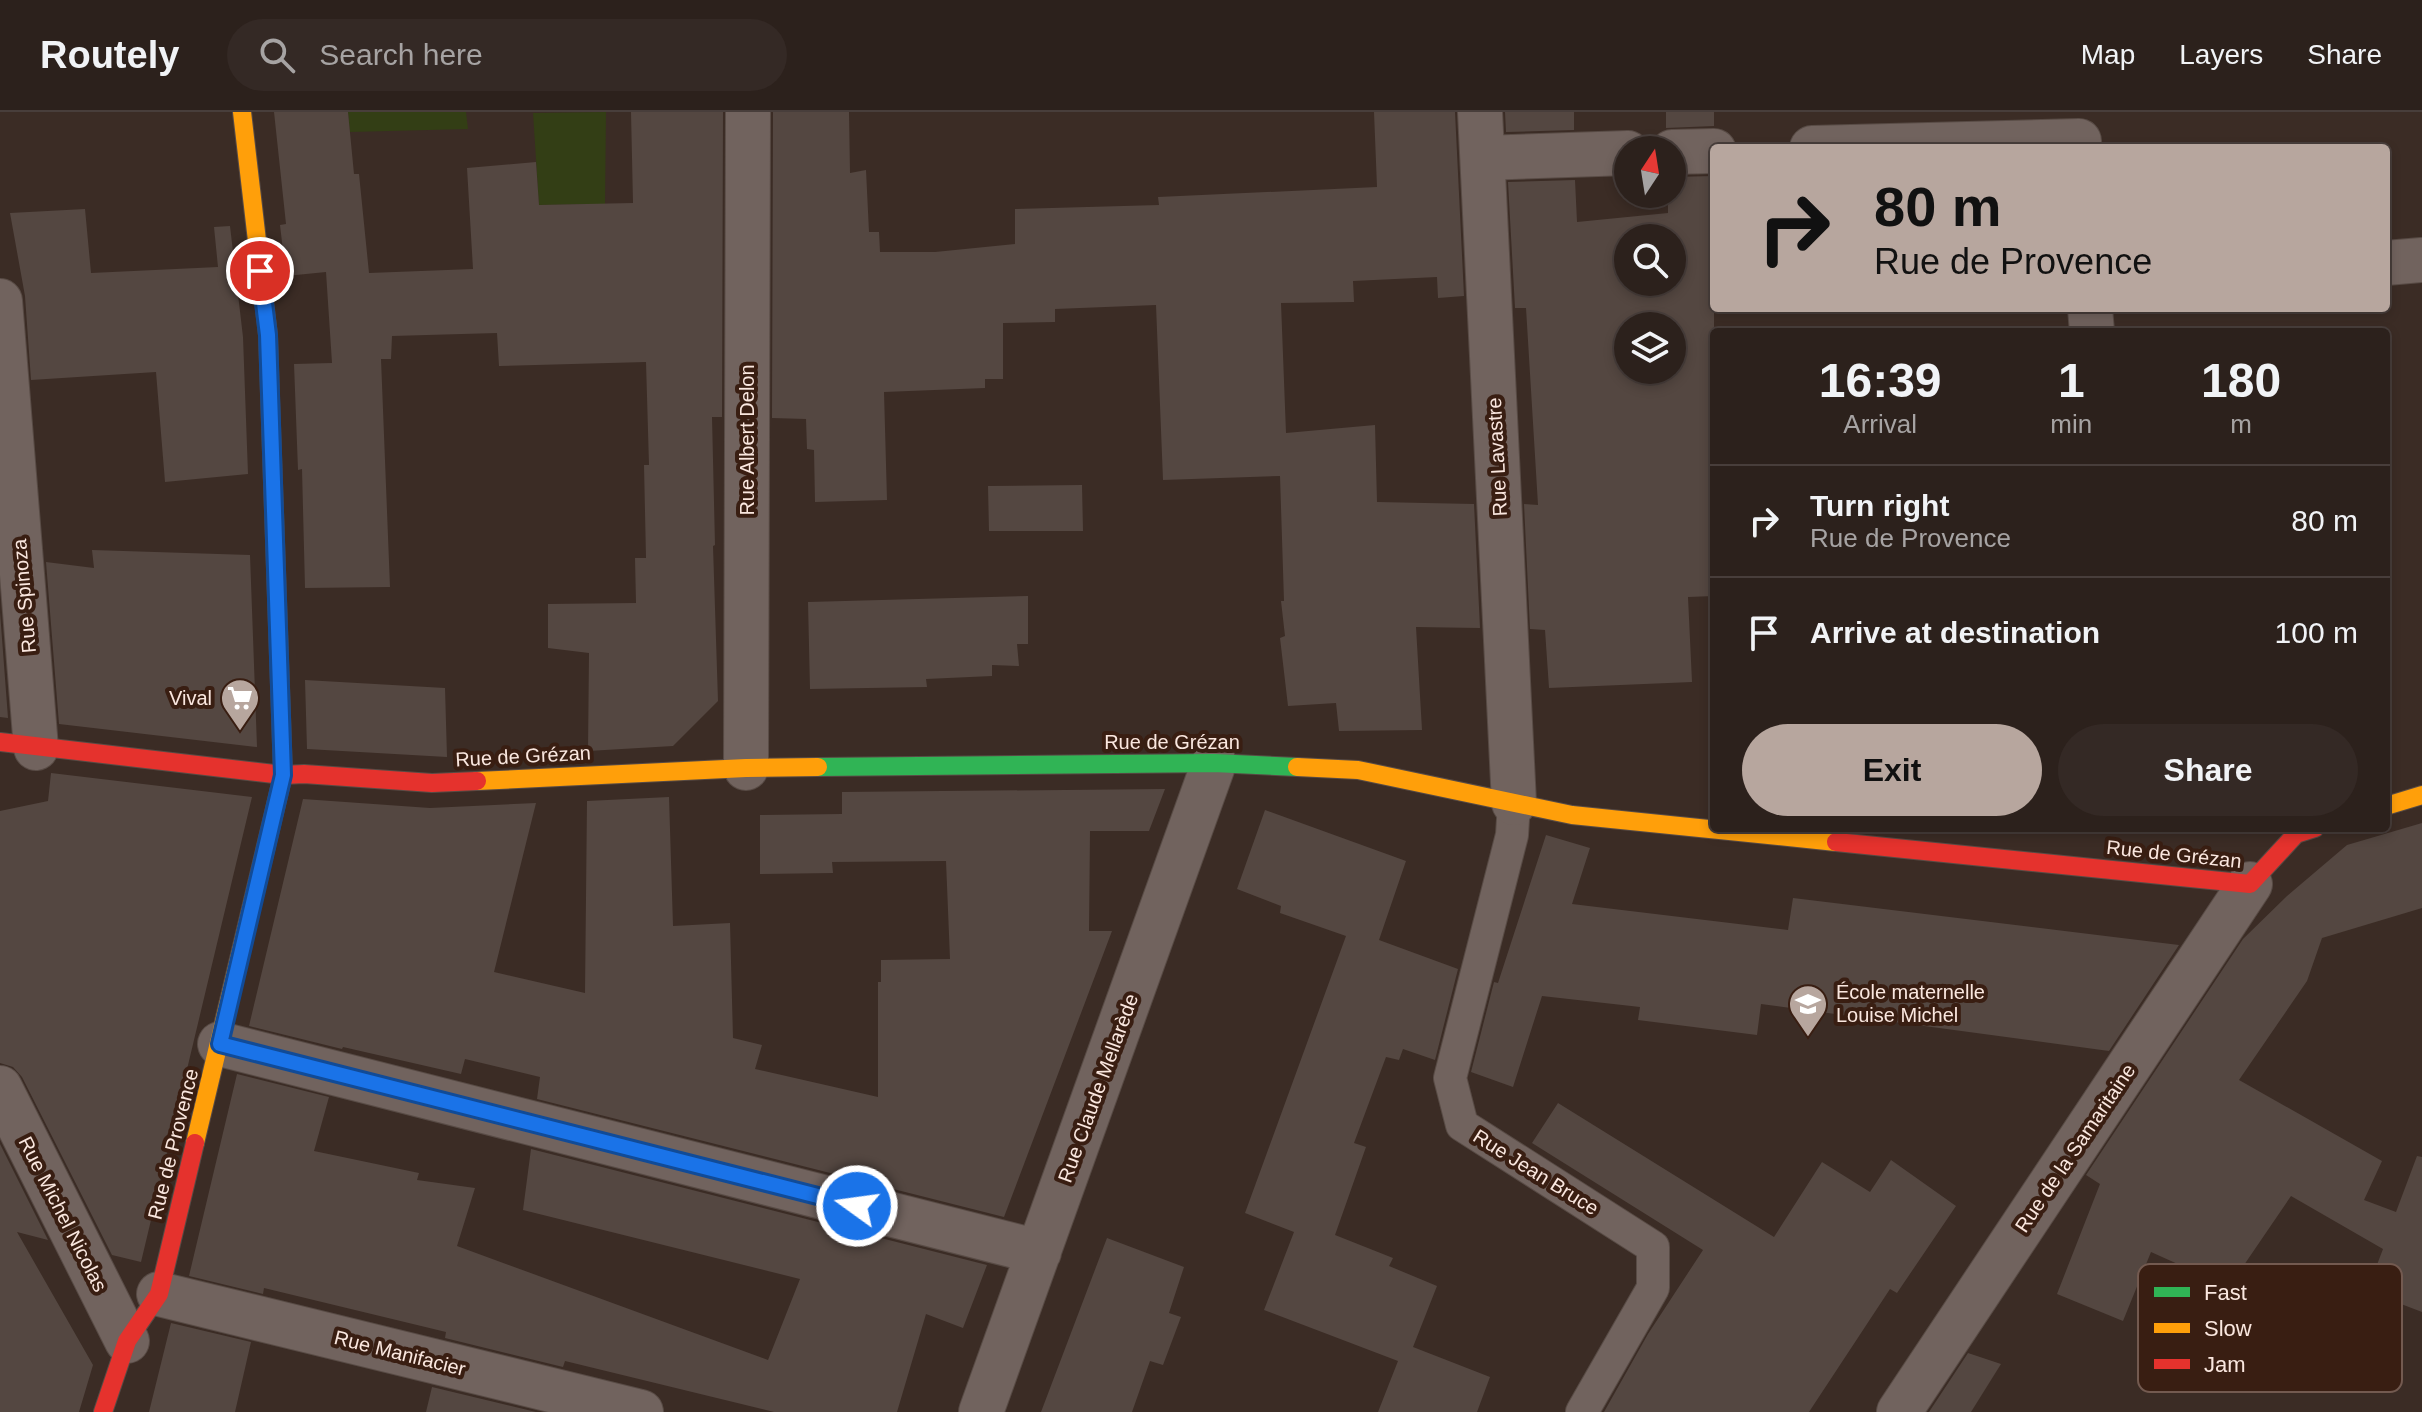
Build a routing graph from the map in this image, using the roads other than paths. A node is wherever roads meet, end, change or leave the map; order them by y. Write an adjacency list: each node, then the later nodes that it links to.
1 (242, 112): 16 (street, Rue de Provence)
2 (748, 112): 15 (street, Rue Albert Delon)
3 (1480, 112): 9 (street, Rue Lavastre)
4 (2078, 134): 5 (street)
5 (1888, 144)
6 (1710, 151): 7 (street)
7 (1686, 152)
8 (1614, 153): 9 (street)
9 (1483, 158): 18 (street, Rue Lavastre)
10 (2422, 260): 11 (street)
11 (2390, 263)
12 (0, 301): 13 (street, Rue Spinoza)
13 (18, 745): 16 (street, Rue de Grézan)
14 (1214, 763): 15 (street, Rue de Grézan); 18 (street, Rue de Grézan); 26 (street, Rue Claude Mellarède)
15 (746, 768): 16 (street, Rue de Grézan)
16 (283, 775): 24 (street, Rue de Provence)
17 (2422, 795): 19 (street)
18 (1514, 803): 20 (street, Rue de Grézan); 32 (lane, Rue Jean Bruce)
19 (2390, 805)
20 (1710, 829)
21 (1739, 832): 23 (street, Rue de Grézan)
22 (2302, 832): 23 (street, Rue de Grézan)
23 (2250, 884): 33 (street, Rue de la Samaritaine)
24 (220, 1044): 26 (street); 27 (street, Rue de Provence)
25 (0, 1088): 28 (street, Rue Michel Nicolas)
26 (1039, 1252): 31 (street, Rue Claude Mellarède)
27 (159, 1294): 28 (street, Rue de Provence); 30 (street, Rue Manifacier)
28 (127, 1341): 29 (street, Rue de Provence)
29 (103, 1412)
30 (641, 1412)
31 (981, 1412)
32 (1582, 1412)
33 (1899, 1412)

